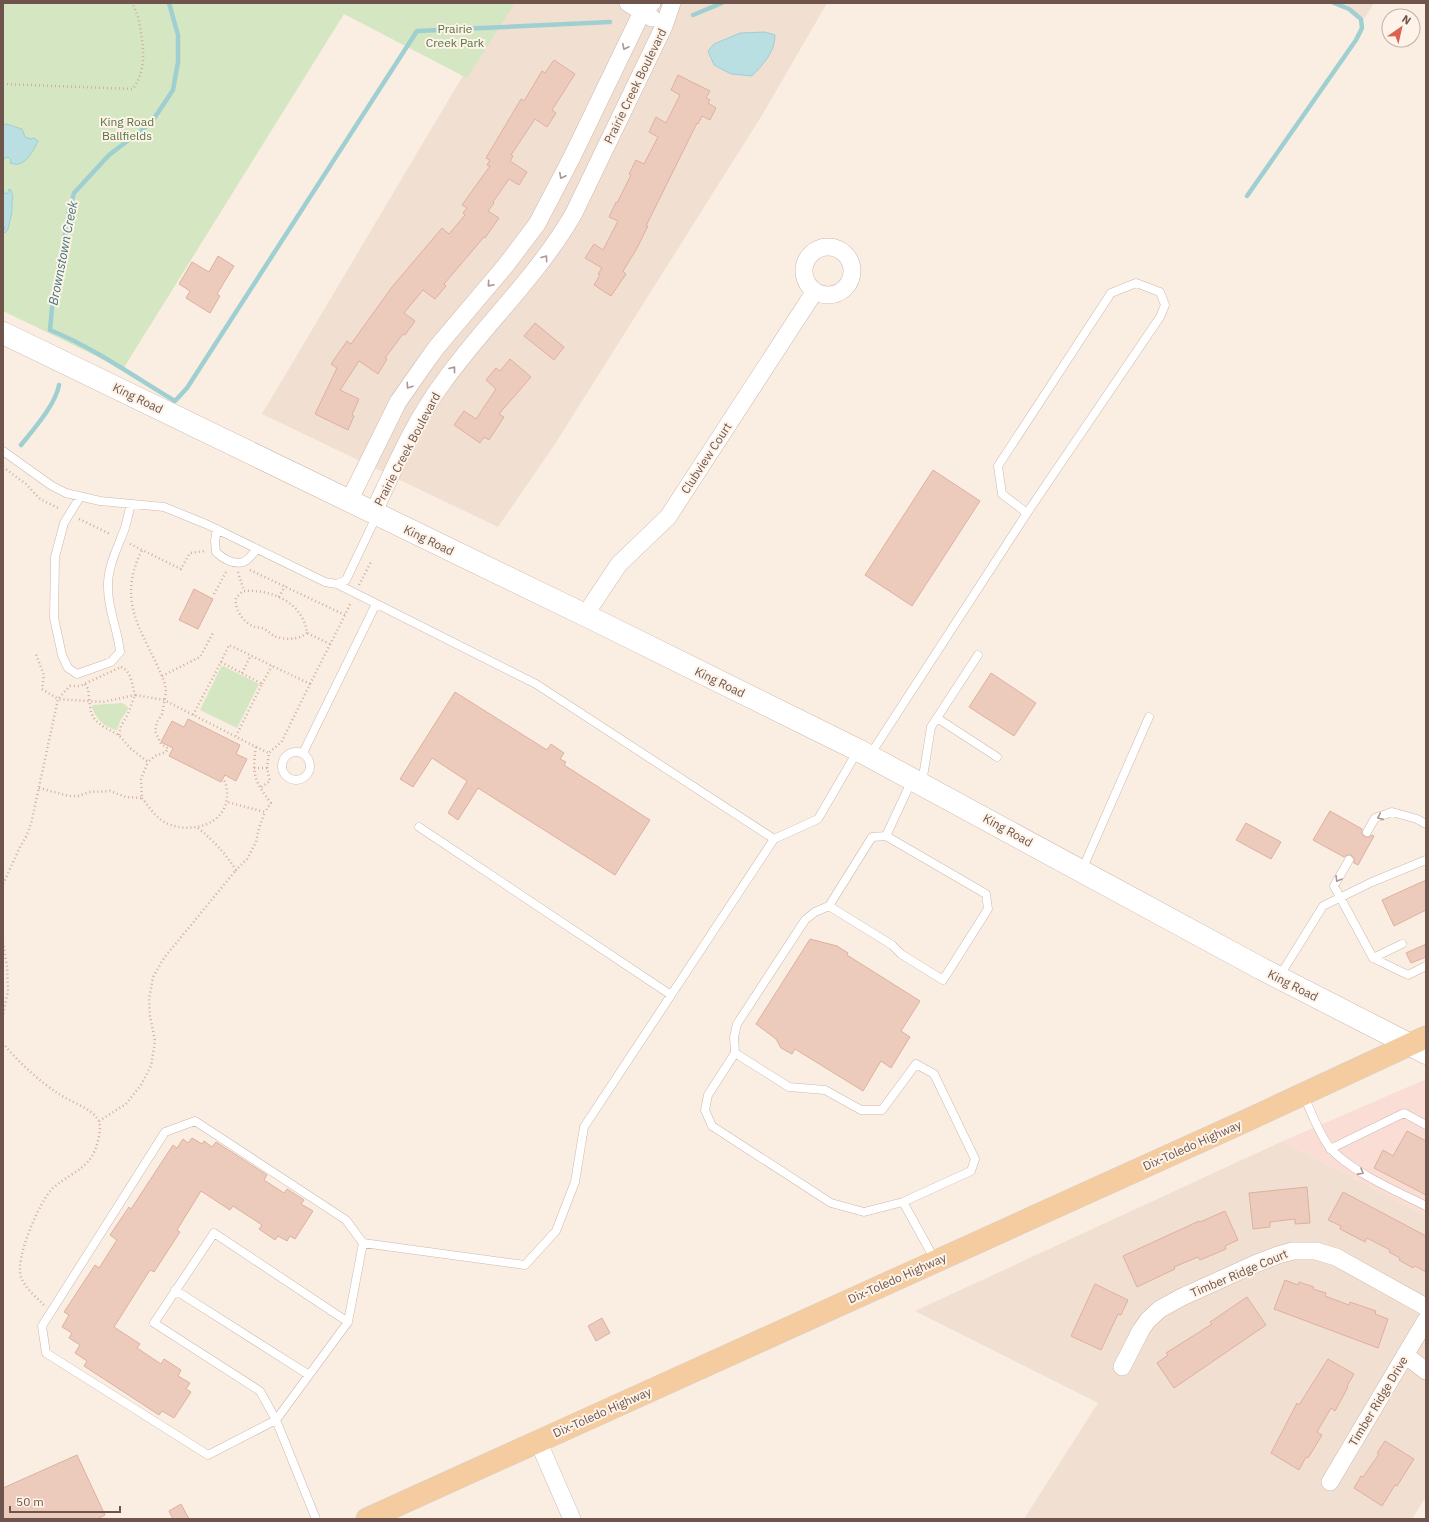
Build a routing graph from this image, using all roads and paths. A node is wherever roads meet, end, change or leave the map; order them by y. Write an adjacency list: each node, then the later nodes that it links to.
1 (133, 3): 5 (path)
2 (672, 3): 4 (street, Prairie Creek Boulevard)
3 (641, 6): 4 (street); 6 (street, one-way to 6)
4 (664, 26): 7 (street, Prairie Creek Boulevard)
5 (3, 84)
6 (572, 157): 7 (street); 8 (street, one-way to 8)
7 (595, 168): 9 (street, Prairie Creek Boulevard, one-way to 7)
8 (506, 265): 9 (street); 12 (street, one-way to 12)
9 (525, 283): 13 (street, Prairie Creek Boulevard, one-way to 9)
10 (815, 291): 41 (street, Clubview Court)
11 (3, 333): 17 (main road, King Road)
12 (421, 369): 13 (street, Prairie Creek Boulevard); 17 (street, one-way to 17)
13 (441, 385): 21 (street, Prairie Creek Boulevard)
14 (3, 451): 16 (lane)
15 (3, 467): 19 (path)
16 (80, 497): 18 (lane); 18 (lane)
17 (350, 502): 21 (main road, King Road)
18 (131, 504): 23 (lane)
19 (62, 510)
20 (1027, 513): 20 (lane); 65 (lane)
21 (375, 514): 33 (lane); 41 (main road, King Road)
22 (78, 519): 24 (path)
23 (217, 529): 26 (lane); 26 (lane)
24 (113, 535)
25 (129, 543): 27 (path)
26 (257, 549): 33 (lane)
27 (142, 550): 28 (path); 51 (path)
28 (207, 550)
29 (372, 560): 37 (path)
30 (248, 568): 34 (path)
31 (243, 570): 32 (path)
32 (238, 572): 35 (path); 36 (path)
33 (337, 584): 37 (lane)
34 (285, 586): 38 (path); 40 (path)
35 (244, 591): 38 (path); 43 (path)
36 (214, 594)
37 (355, 594): 39 (lane); 40 (path)
38 (279, 597): 43 (path)
39 (376, 604): 67 (lane); 84 (lane)
40 (345, 615): 44 (path)
41 (585, 615): 65 (main road, King Road)
42 (213, 633): 51 (path)
43 (307, 633): 44 (path)
44 (330, 644): 54 (path)
45 (35, 652): 56 (path)
46 (251, 655): 48 (path); 49 (path); 50 (path)
47 (978, 655): 61 (lane)
48 (221, 662): 50 (path); 59 (path)
49 (272, 666): 53 (path); 54 (path)
50 (242, 673): 53 (path)
51 (162, 676): 57 (path)
52 (85, 684): 55 (path); 56 (path); 58 (path)
53 (262, 684): 63 (path)
54 (310, 684): 66 (path)
55 (135, 695): 57 (path); 58 (path); 62 (path)
56 (58, 699): 58 (path); 74 (path)
57 (164, 700): 59 (path); 69 (path)
58 (88, 701): 62 (path)
59 (193, 715): 63 (path)
60 (1149, 717): 88 (lane)
61 (937, 718): 68 (lane); 73 (lane)
62 (119, 735): 69 (path)
63 (236, 736): 64 (path)
64 (256, 747): 66 (path); 70 (path)
65 (864, 752): 73 (main road, King Road); 84 (lane)
66 (270, 753): 71 (path)
67 (303, 753)
68 (997, 757)
69 (148, 762): 76 (path)
70 (254, 768): 71 (path); 75 (path)
71 (266, 768): 75 (path)
72 (222, 779): 77 (path)
73 (918, 781): 83 (lane); 88 (main road, King Road)
74 (39, 788): 76 (path); 89 (path)
75 (260, 788): 78 (path)
76 (142, 798): 81 (path)
77 (227, 802): 78 (path); 81 (path)
78 (265, 812): 87 (path)
79 (1426, 824): 82 (lane, one-way to 82)
80 (419, 827): 97 (lane)
81 (198, 828): 87 (path)
82 (1366, 832)
83 (886, 836): 91 (lane); 91 (lane)
84 (774, 839): 97 (lane)
85 (1349, 860): 90 (lane, one-way to 90)
86 (1426, 860): 90 (lane)
87 (236, 870): 103 (path)
88 (1082, 870): 96 (main road, King Road)
89 (3, 884)
90 (1340, 898): 94 (lane); 96 (lane)
91 (829, 906): 101 (lane)
92 (3, 942): 98 (path)
93 (1402, 944): 94 (lane)
94 (1373, 958): 95 (lane)
95 (1426, 966)
96 (1278, 977): 100 (main road, King Road)
97 (671, 995): 108 (lane)
98 (3, 1015)
99 (3, 1043): 103 (path)
100 (1421, 1045): 102 (main road, Dix-Toledo Highway)
101 (735, 1053): 106 (lane); 106 (lane)
102 (1303, 1094): 105 (lane); 109 (main road, Dix-Toledo Highway)
103 (98, 1121): 111 (path)
104 (1426, 1124): 105 (lane)
105 (1330, 1149): 107 (lane, one-way to 107)
106 (903, 1202): 109 (lane)
107 (1426, 1206)
108 (363, 1243): 114 (lane); 119 (lane)
109 (935, 1261): 120 (main road, Dix-Toledo Highway)
110 (175, 1290): 114 (lane); 118 (lane); 119 (lane)
111 (43, 1304)
112 (1426, 1307): 116 (street, Timber Ridge Court)
113 (1426, 1320): 115 (street, Timber Ridge Drive)
114 (348, 1322): 118 (lane)
115 (1406, 1355): 117 (street); 121 (street, Timber Ridge Drive)
116 (1122, 1367)
117 (1426, 1371)
118 (309, 1375): 119 (lane)
119 (276, 1420): 122 (lane)
120 (538, 1441): 123 (main road, Dix-Toledo Highway); 124 (street)
121 (1330, 1482)
122 (316, 1519)
123 (367, 1519)
124 (572, 1519)

